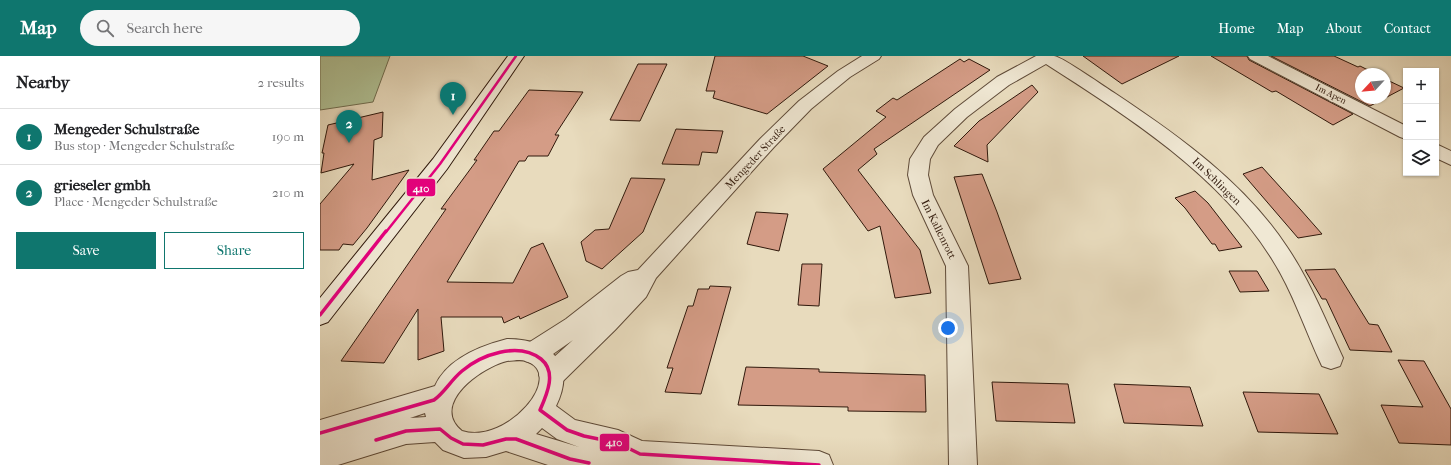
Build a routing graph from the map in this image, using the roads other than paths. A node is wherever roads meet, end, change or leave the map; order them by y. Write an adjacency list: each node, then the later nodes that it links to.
1 (516, 56): 9 (street)
2 (873, 56): 8 (street, Mengeder Straße)
3 (1256, 56): 5 (street, Im Apen)
4 (1047, 57): 11 (street, Im Schlingen); 21 (street, Im Kallenrott)
5 (1403, 131)
6 (1439, 152): 7 (street)
7 (1451, 159)
8 (648, 272): 10 (street, Mengeder Straße); 12 (street, Mengeder Straße)
9 (320, 316)
10 (534, 353): 12 (street); 13 (street)
11 (1331, 358)
12 (552, 375): 14 (street)
13 (443, 395): 15 (street); 16 (street)
14 (540, 410): 17 (street); 18 (street)
15 (440, 429): 17 (street); 19 (street)
16 (320, 433)
17 (506, 438): 18 (street)
18 (640, 454): 20 (street)
19 (320, 457)
20 (819, 465)
21 (963, 465)

